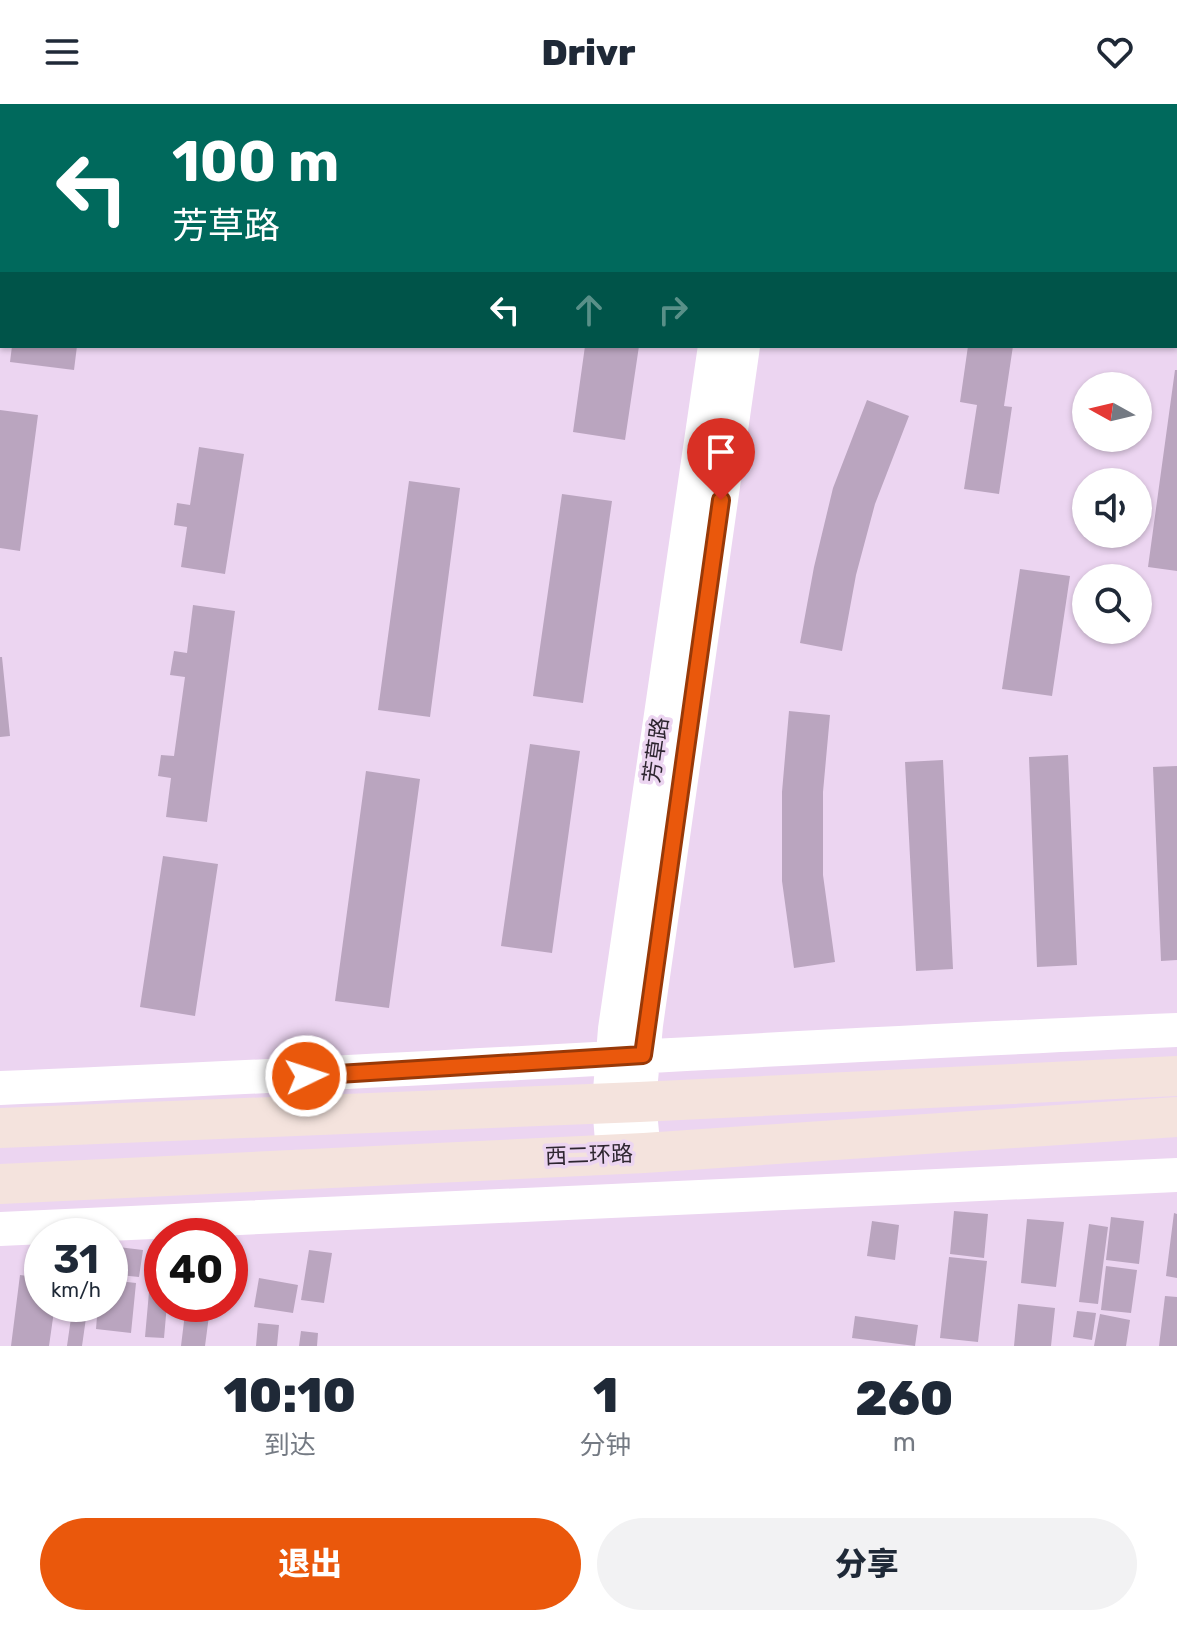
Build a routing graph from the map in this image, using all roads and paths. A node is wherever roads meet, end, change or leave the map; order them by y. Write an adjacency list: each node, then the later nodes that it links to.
1 (715, 348): 4 (street, 芳草路)
2 (743, 348): 4 (street, 芳草路)
3 (1177, 1030): 4 (street)
4 (628, 1056): 6 (street); 7 (street, 芳草路)
5 (1177, 1076): 7 (main road)
6 (0, 1088)
7 (624, 1103): 9 (main road); 10 (street, 芳草路)
8 (1177, 1117): 10 (main road, 西二环路)
9 (0, 1128)
10 (628, 1153): 12 (main road, 西二环路)
11 (1177, 1175): 13 (street)
12 (0, 1184)
13 (0, 1229)

